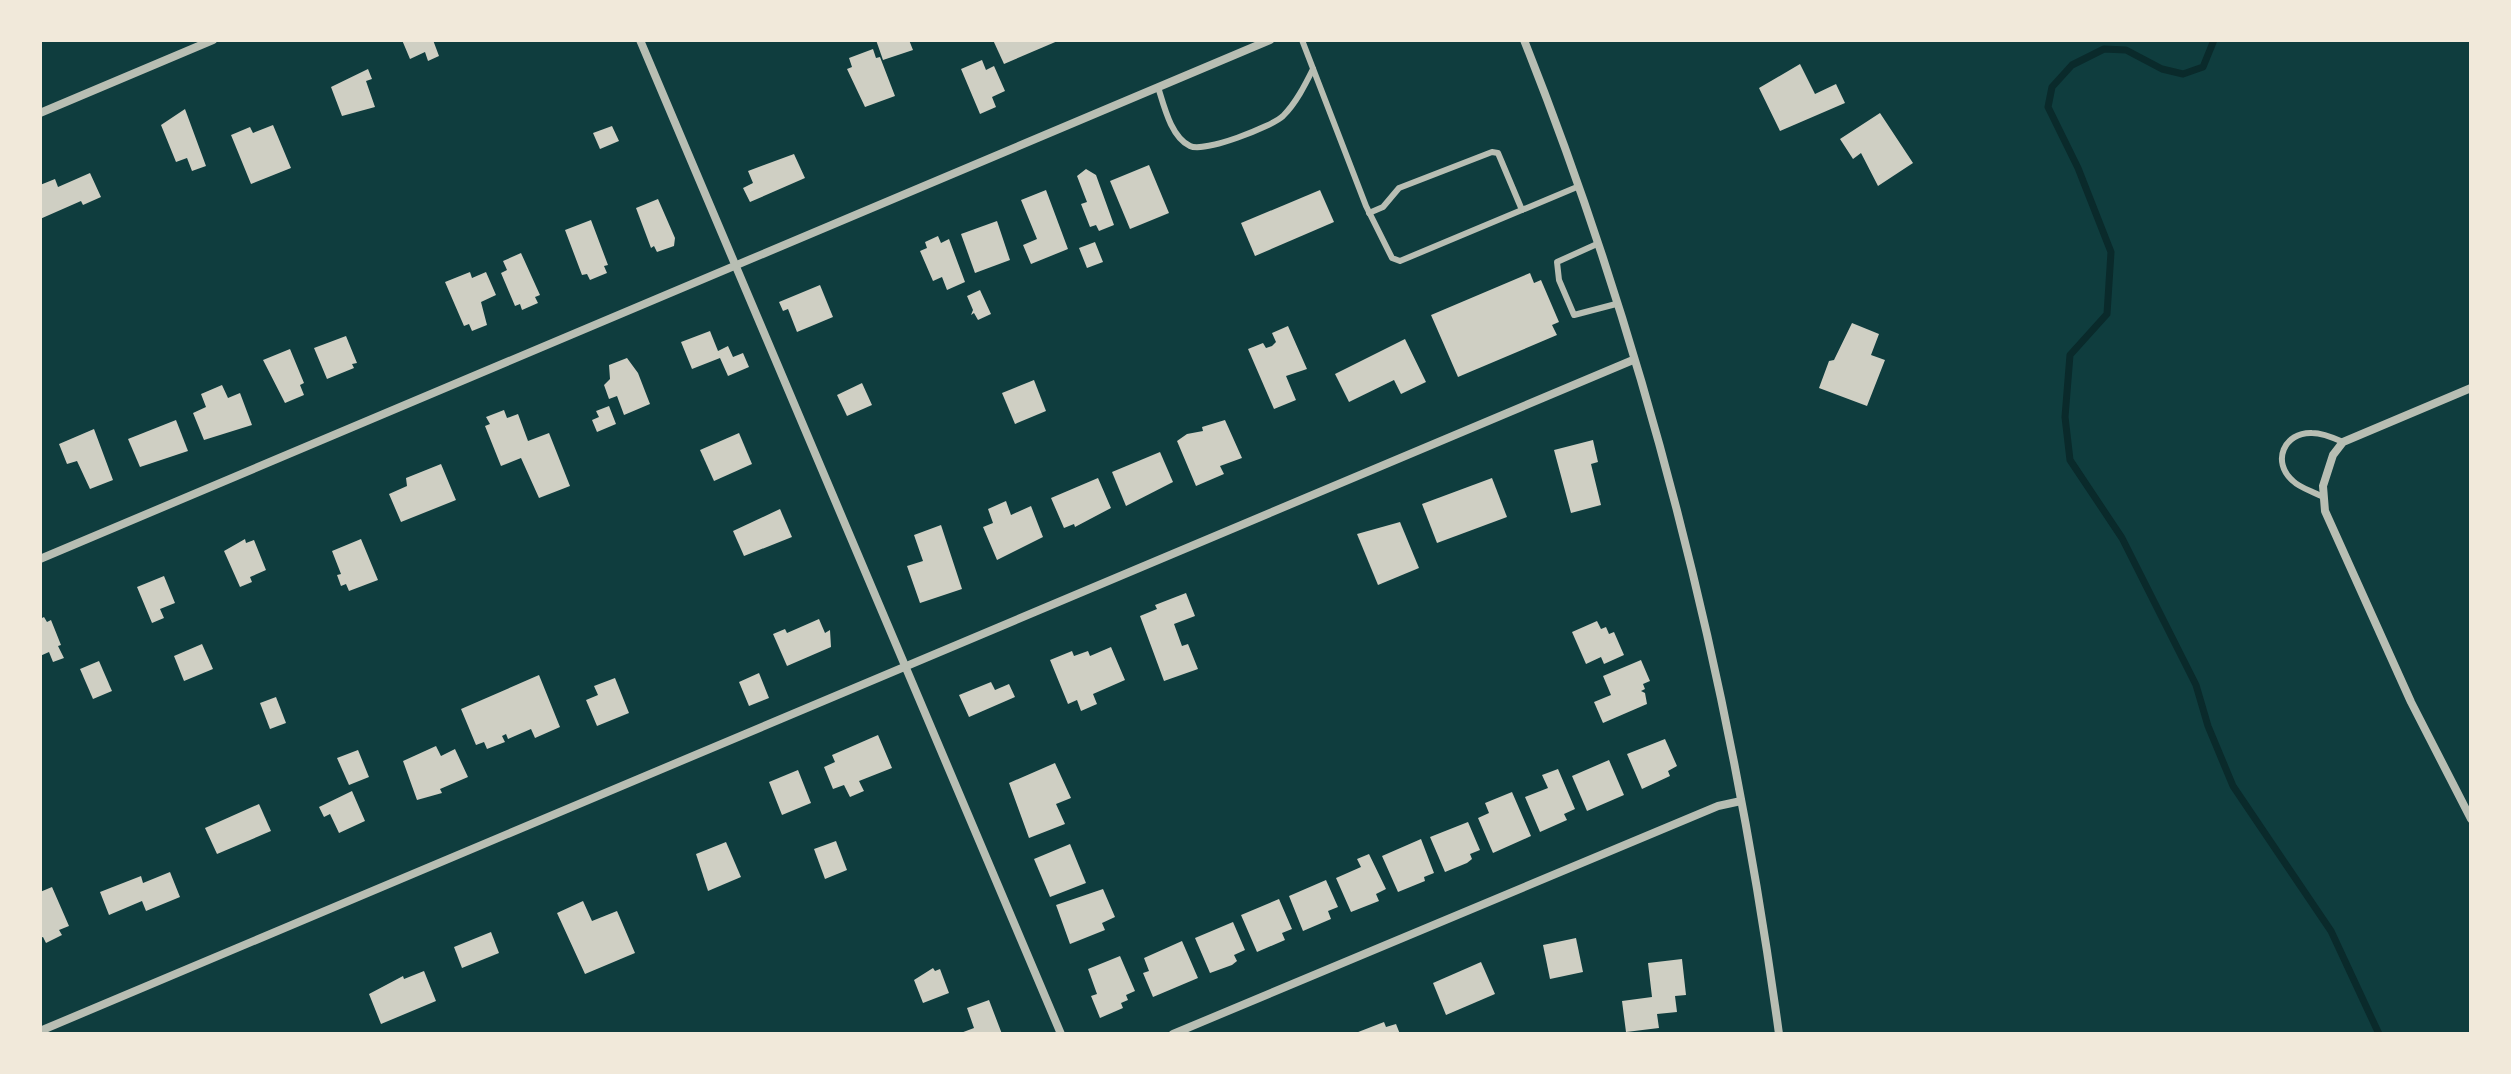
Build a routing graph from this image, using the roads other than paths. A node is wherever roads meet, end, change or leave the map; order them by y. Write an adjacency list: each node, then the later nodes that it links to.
1 (213, 40): 8 (street)
2 (640, 40): 13 (street)
3 (1270, 40): 7 (street)
4 (1302, 40): 6 (lane)
5 (1524, 40): 9 (street)
6 (1313, 69): 7 (lane); 11 (lane)
7 (1158, 87): 13 (street)
8 (40, 113)
9 (1577, 187): 10 (lane); 12 (street)
10 (1522, 210): 11 (lane); 11 (lane)
11 (1369, 213)
12 (1597, 244): 14 (street); 14 (lane)
13 (734, 265): 19 (street); 20 (street)
14 (1616, 304): 15 (street)
15 (1633, 360): 20 (street); 21 (street)
16 (2471, 388): 17 (street)
17 (2343, 442): 18 (street); 18 (lane)
18 (2321, 496): 22 (street)
19 (40, 559)
20 (905, 669): 23 (street); 24 (street)
21 (1741, 801): 25 (street); 26 (street)
22 (2471, 819)
23 (40, 1031)
24 (1061, 1034)
25 (1173, 1034)
26 (1779, 1034)

